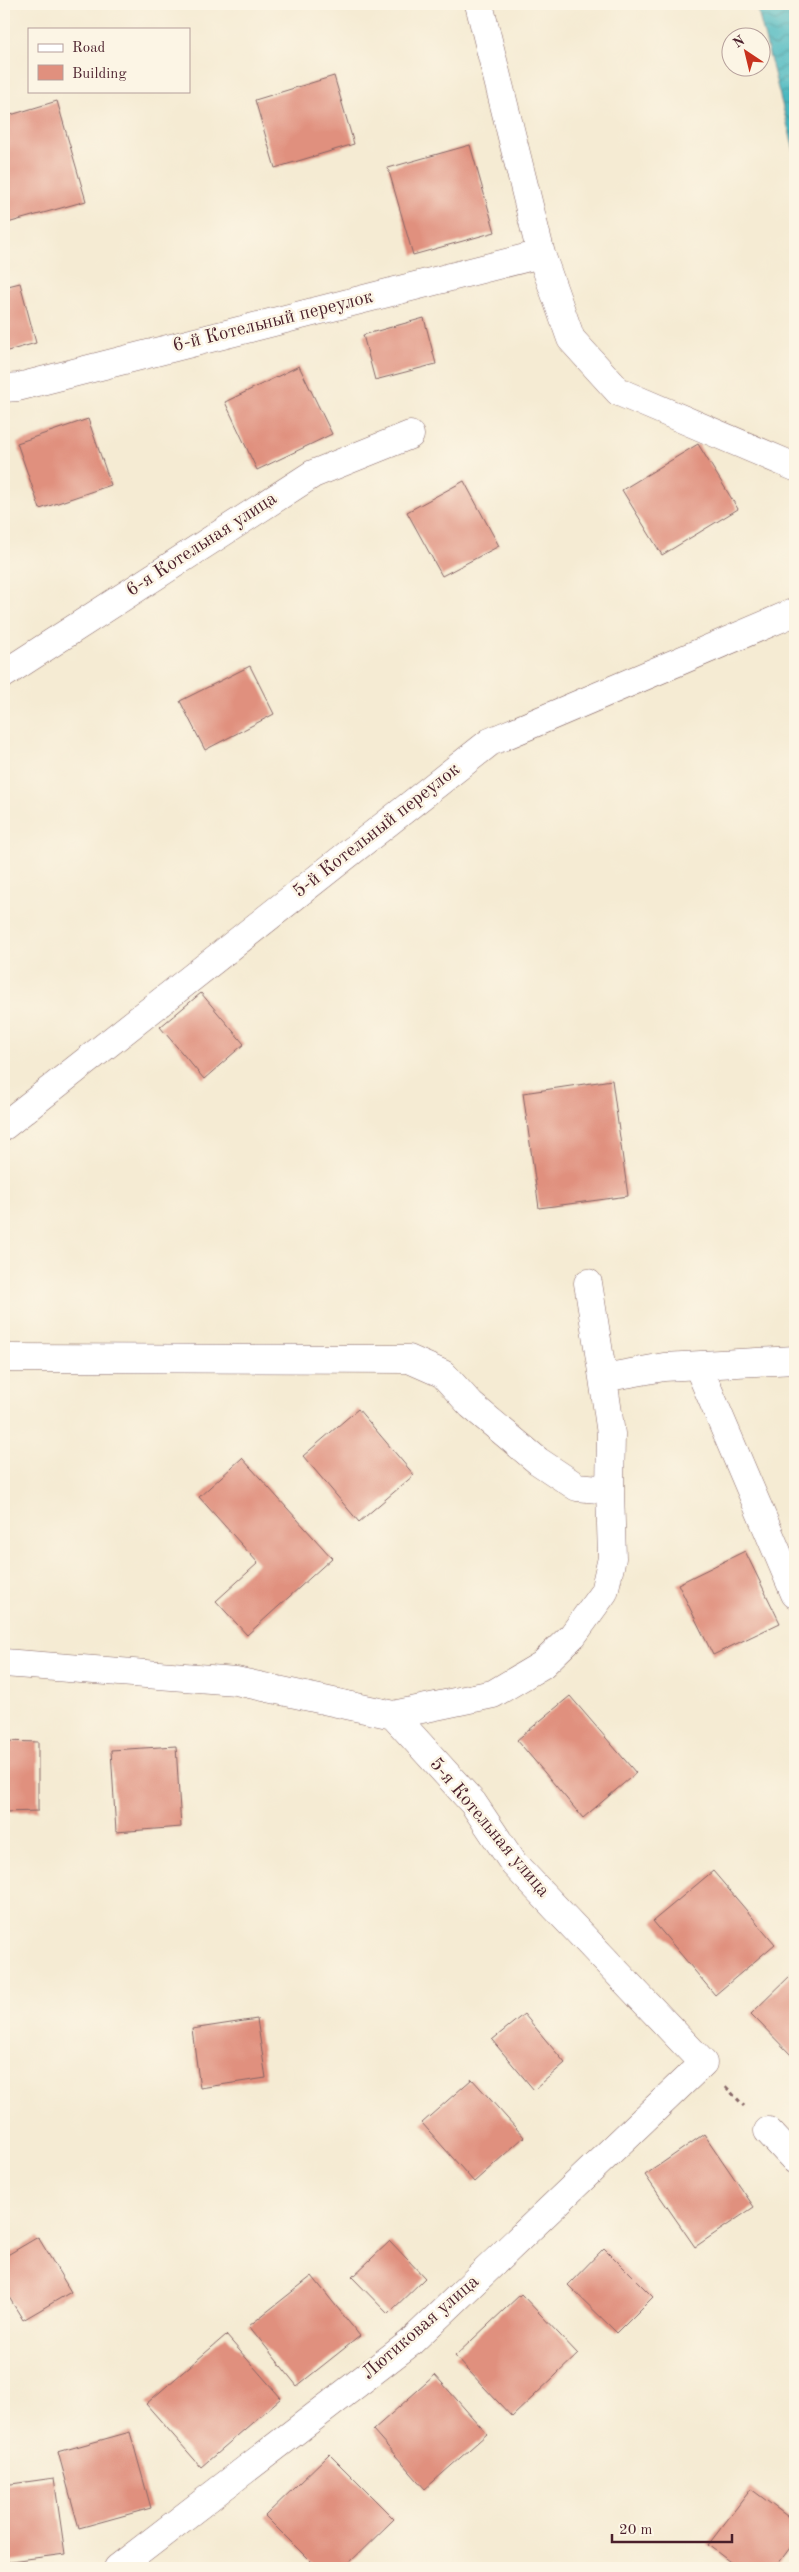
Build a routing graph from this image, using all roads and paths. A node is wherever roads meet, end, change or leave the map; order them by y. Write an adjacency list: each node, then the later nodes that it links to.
1 (478, 4): 2 (street)
2 (541, 254): 3 (street, 6-й Котельный переулок); 5 (street)
3 (4, 388)
4 (410, 434): 7 (street, 6-я Котельная улица)
5 (795, 467)
6 (795, 612): 8 (street, 5-й Котельный переулок)
7 (4, 674)
8 (4, 1126)
9 (588, 1283): 13 (street)
10 (4, 1358): 14 (street)
11 (795, 1360): 12 (street)
12 (698, 1366): 13 (street); 15 (street)
13 (603, 1378): 14 (street)
14 (610, 1490): 17 (street)
15 (795, 1594)
16 (4, 1663): 17 (street)
17 (393, 1715): 18 (street, 5-я Котельная улица)
18 (703, 2063): 19 (path); 21 (street, Лютиковая улица)
19 (768, 2131): 20 (street)
20 (795, 2160)
21 (118, 2568)

